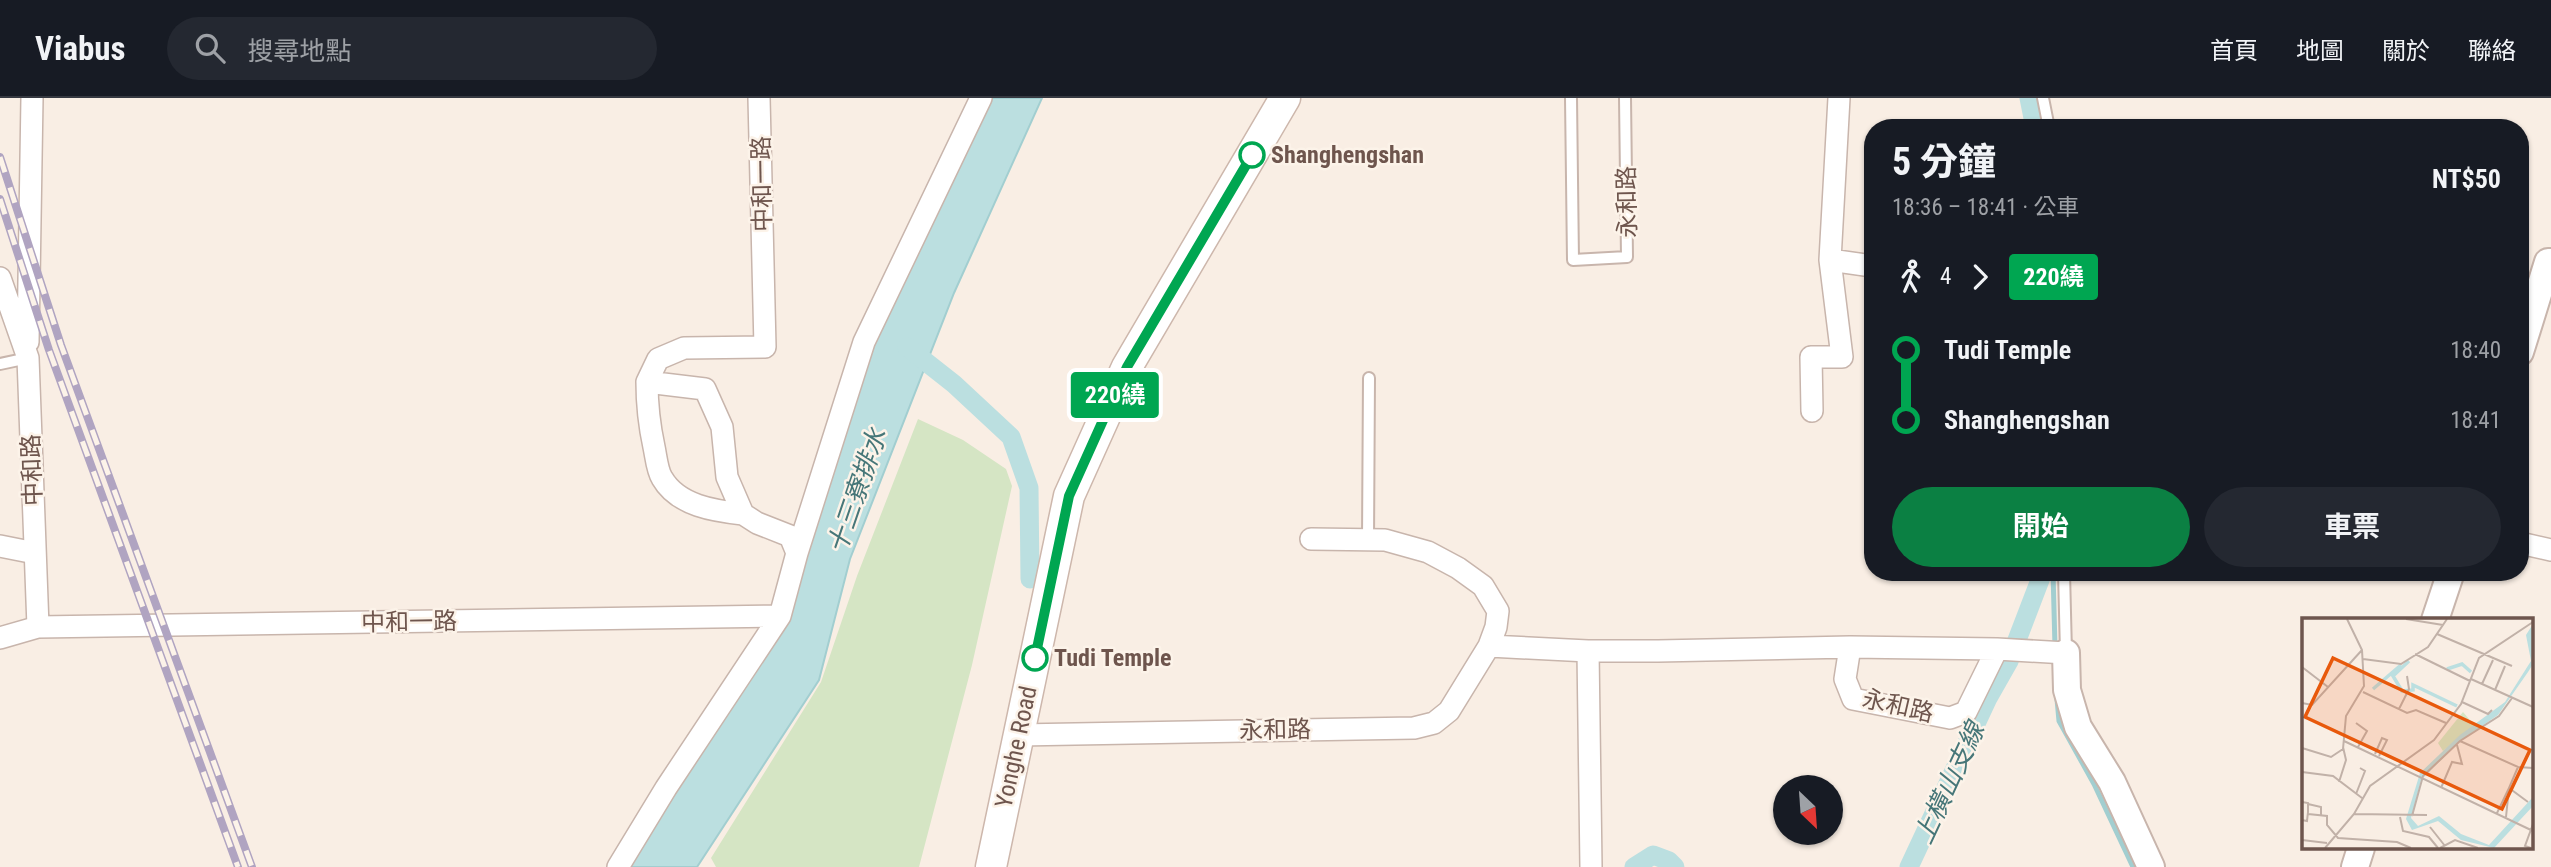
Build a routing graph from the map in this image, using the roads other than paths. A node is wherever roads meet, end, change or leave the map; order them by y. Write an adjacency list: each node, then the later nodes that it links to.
1 (32, 98): 15 (street)
2 (760, 98): 18 (street, 中和一路)
3 (981, 98): 27 (street)
4 (1285, 98): 39 (main road, Yonghe Road)
5 (1571, 98): 6 (lane, 永和路)
6 (1625, 98)
7 (1839, 98): 10 (street)
8 (2043, 98): 9 (lane)
9 (2047, 119)
10 (1830, 260): 12 (street); 19 (street)
11 (2551, 262): 14 (street)
12 (1864, 265)
13 (0, 278): 15 (street, 中和路)
14 (2529, 323)
15 (27, 358): 16 (lane); 26 (street, 中和路)
16 (0, 364)
17 (1369, 379): 22 (lane)
18 (647, 382): 20 (street); 20 (street)
19 (1812, 411)
20 (743, 514): 27 (street)
21 (1311, 539): 22 (street, 永和路)
22 (1368, 540): 34 (street, 永和路)
23 (2529, 545): 25 (street)
24 (0, 546): 26 (street)
25 (2551, 550)
26 (35, 553): 32 (street, 中和路)
27 (797, 553): 30 (street)
28 (2064, 581): 38 (lane)
29 (2448, 581): 31 (street)
30 (780, 616): 32 (street, 中和一路); 41 (street)
31 (2436, 618)
32 (38, 627): 33 (street)
33 (0, 638)
34 (1489, 646): 37 (street); 39 (street, 永和路)
35 (1850, 647): 36 (street); 36 (street, 永和路); 37 (street)
36 (2002, 650): 38 (street)
37 (1588, 651): 43 (street)
38 (2066, 653): 44 (street)
39 (1019, 735): 42 (main road, Yonghe Road)
40 (2360, 850): 45 (street)
41 (618, 867)
42 (991, 867)
43 (1591, 867)
44 (2151, 867)
45 (2355, 867)

